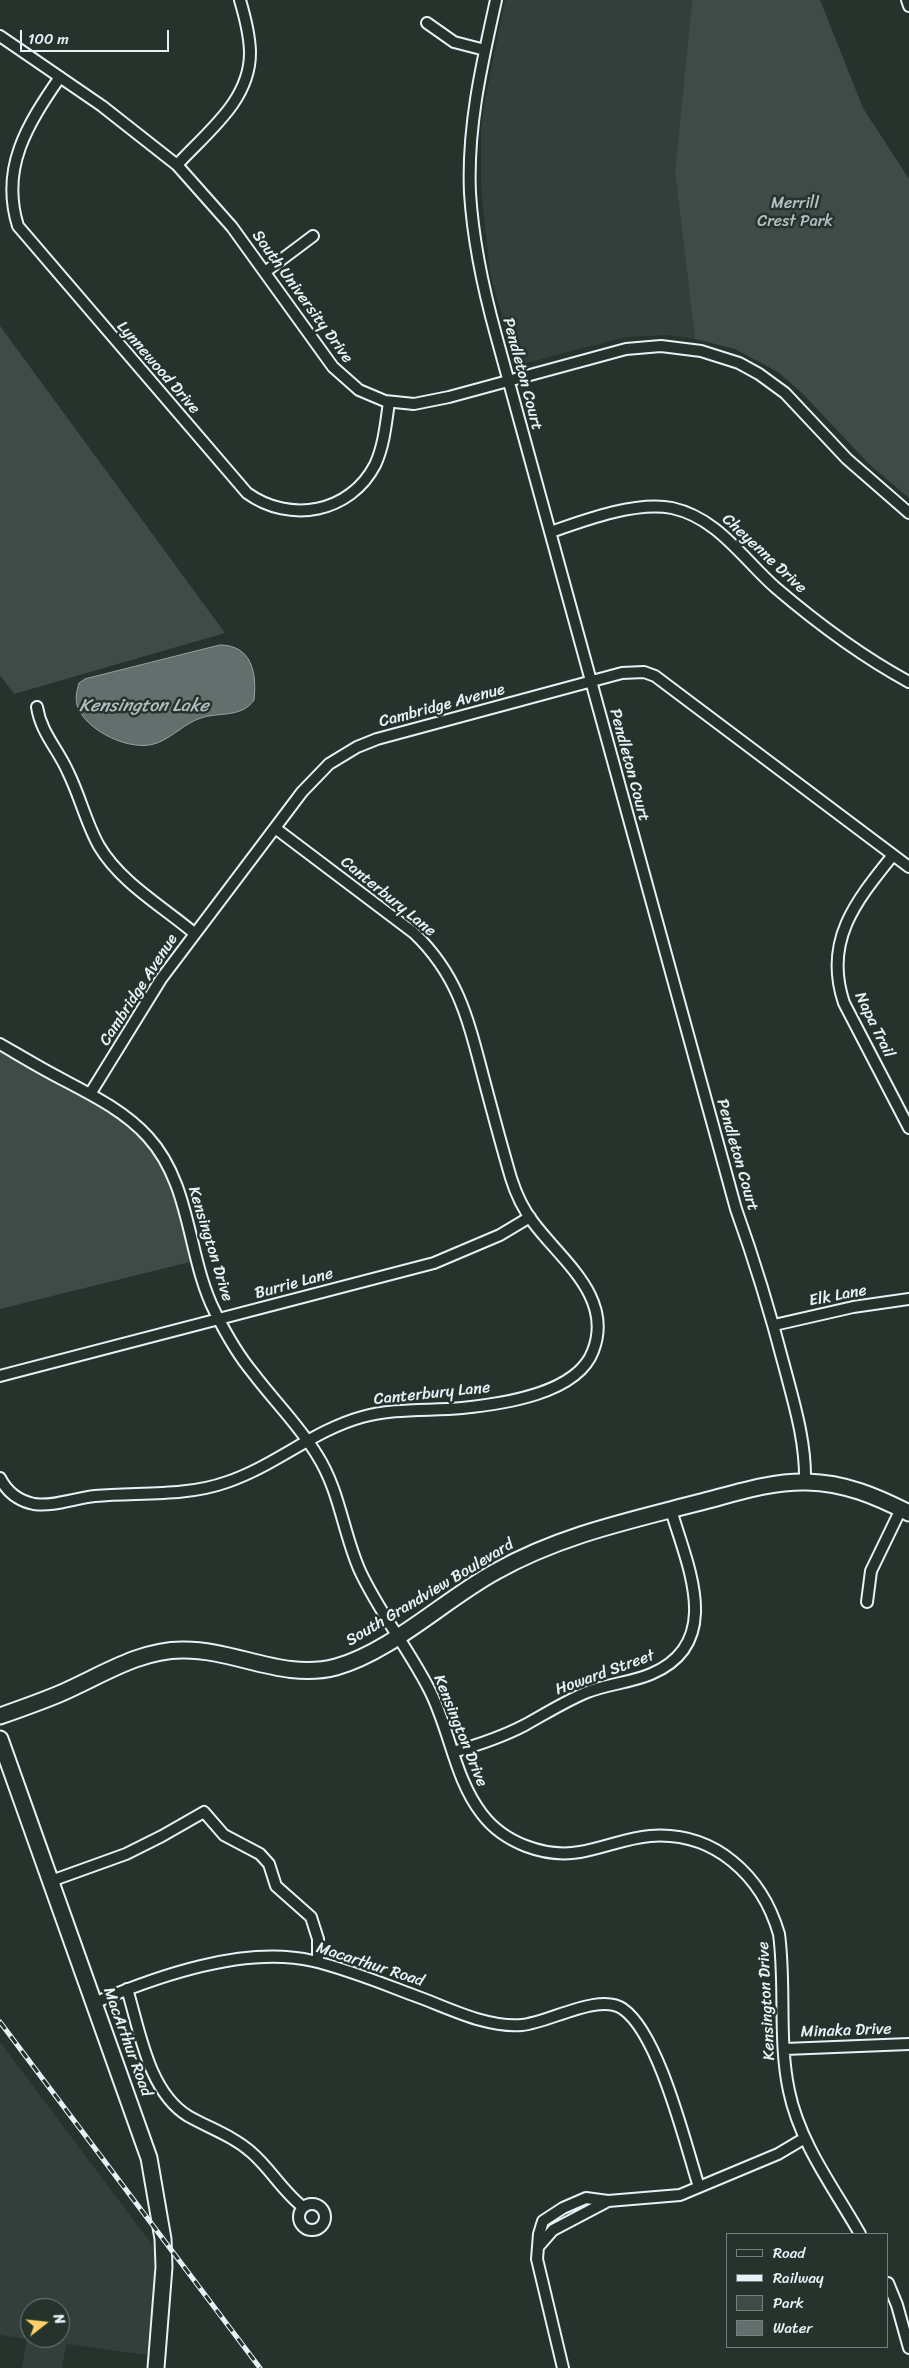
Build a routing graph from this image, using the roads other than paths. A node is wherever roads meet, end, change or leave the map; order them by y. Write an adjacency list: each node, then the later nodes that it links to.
1 (240, 0): 9 (street)
2 (496, 0): 7 (street, Pendleton Court)
3 (907, 0): 4 (street)
4 (909, 6)
5 (427, 23): 7 (street)
6 (0, 36): 8 (street, South University Drive)
7 (485, 50): 12 (street, Pendleton Court)
8 (60, 77): 9 (street, South University Drive); 13 (street, Lynnewood Drive)
9 (177, 165): 11 (street, South University Drive)
10 (313, 236): 11 (street)
11 (265, 272): 13 (street, South University Drive)
12 (509, 380): 13 (street, South University Drive); 14 (street, South University Drive); 15 (street, Pendleton Court)
13 (389, 402)
14 (909, 513)
15 (551, 532): 16 (street, Pendleton Court); 17 (street, Cheyenne Drive)
16 (591, 682): 19 (street, Cambridge Avenue); 20 (street, Cambridge Avenue); 29 (street, Pendleton Court)
17 (909, 682)
18 (37, 707): 22 (street)
19 (274, 828): 22 (street, Cambridge Avenue); 26 (street, Canterbury Lane)
20 (892, 854): 21 (street, Cambridge Avenue); 25 (street, Napa Trail)
21 (909, 867)
22 (194, 933): 24 (street, Cambridge Avenue)
23 (0, 1044): 24 (street, Kensington Drive)
24 (90, 1094): 28 (street, Kensington Drive)
25 (909, 1128)
26 (530, 1217): 28 (street, Burrie Lane); 31 (street, Canterbury Lane)
27 (909, 1299): 29 (street, Elk Lane)
28 (219, 1319): 30 (street, Burrie Lane); 31 (street, Kensington Drive)
29 (774, 1325): 33 (street, Pendleton Court)
30 (0, 1376)
31 (308, 1441): 32 (street, Canterbury Lane); 37 (street, Kensington Drive)
32 (0, 1478)
33 (805, 1482): 34 (street, South Grandview Boulevard); 35 (street, South Grandview Boulevard)
34 (671, 1510): 37 (street, South Grandview Boulevard); 40 (street, Howard Street)
35 (905, 1511): 36 (street)
36 (866, 1602)
37 (398, 1636): 38 (street, South Grandview Boulevard); 40 (street, Kensington Drive)
38 (0, 1716)
39 (0, 1739): 41 (street, MacArthur Road)
40 (454, 1752): 46 (street, Kensington Drive)
41 (51, 1881): 42 (street); 44 (street, MacArthur Road)
42 (318, 1962): 43 (street, Macarthur Road); 48 (street, Macarthur Road)
43 (126, 1989): 44 (street, Macarthur Road); 50 (street)
44 (94, 2003): 55 (street, MacArthur Road)
45 (909, 2044): 46 (street, Minaka Drive)
46 (785, 2049): 47 (street, Kensington Drive)
47 (805, 2138): 48 (street); 51 (street, Kensington Drive)
48 (699, 2187): 49 (street)
49 (608, 2201): 52 (street); 52 (street)
50 (303, 2207)
51 (859, 2233)
52 (539, 2246): 56 (street)
53 (889, 2285): 54 (street)
54 (909, 2348)
55 (156, 2368)
56 (563, 2368)

